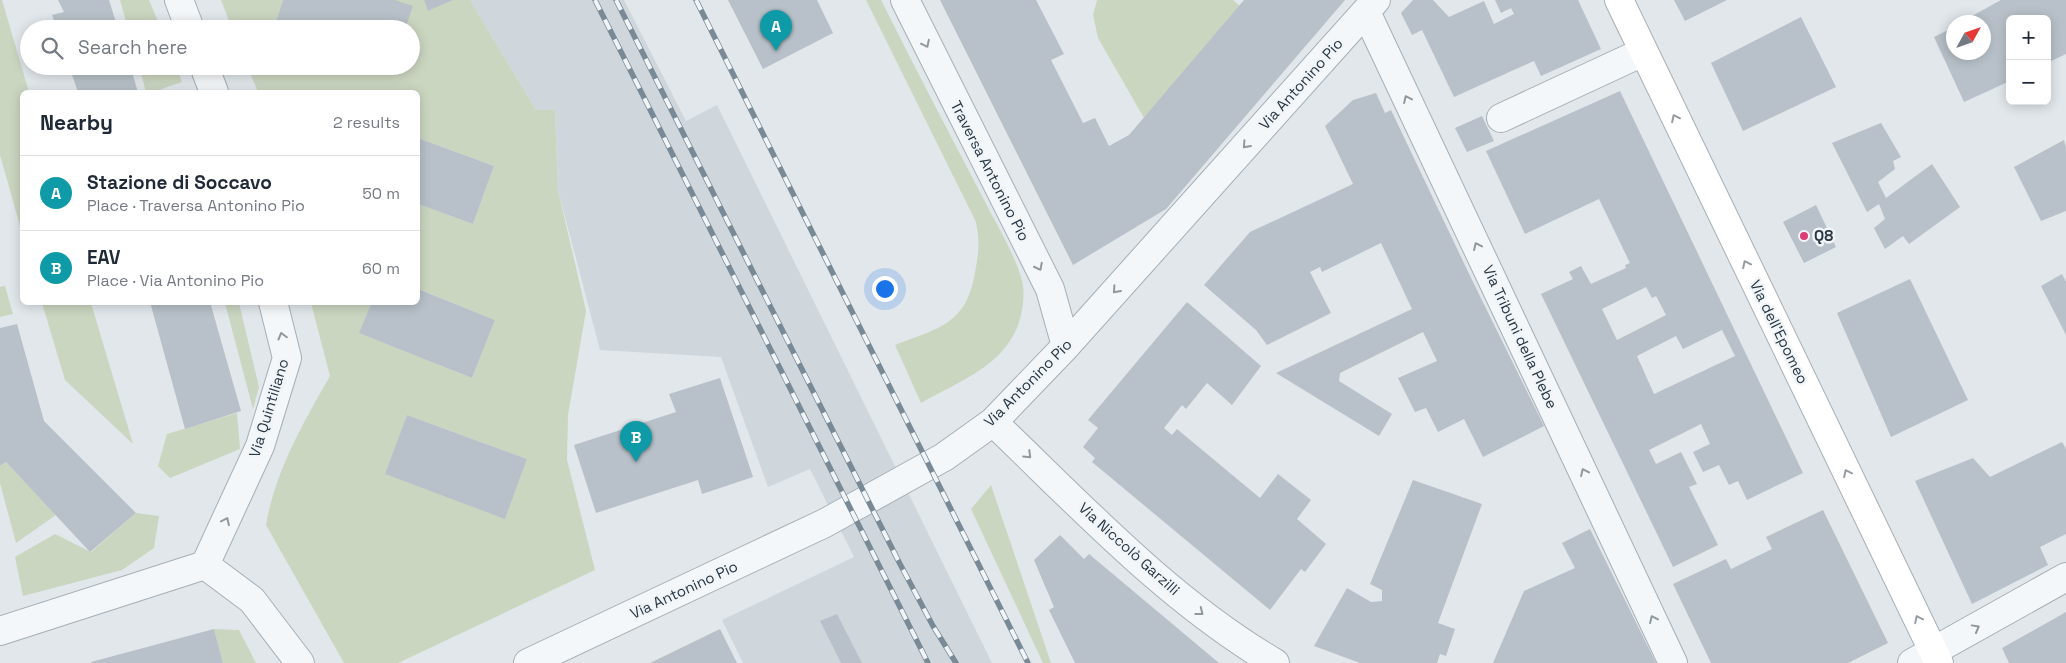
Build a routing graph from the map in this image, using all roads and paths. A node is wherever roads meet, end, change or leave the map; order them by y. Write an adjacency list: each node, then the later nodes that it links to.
1 (179, 0): 5 (street)
2 (905, 0): 11 (street, Traversa Antonino Pio, one-way to 11)
3 (1619, 0): 6 (street, Via dell'Epomeo)
4 (1371, 6): 11 (street, Via Antonino Pio, one-way to 11); 20 (street, Via Tribuni della Plebe, one-way to 4)
5 (187, 20)
6 (1643, 52): 9 (street); 16 (street, Via dell'Epomeo, one-way to 6)
7 (207, 75): 8 (street)
8 (213, 90)
9 (1502, 118)
10 (274, 305): 13 (street, Via Quintiliano, one-way to 10)
11 (1066, 346): 12 (street, Via Antonino Pio)
12 (993, 422): 18 (street, Via Antonino Pio); 19 (street, Via Niccolò Garzilli, one-way to 19)
13 (205, 565): 15 (street); 17 (street)
14 (2066, 577): 16 (street, one-way to 14)
15 (1, 628)
16 (1928, 659)
17 (300, 663)
18 (528, 663)
19 (1275, 663)
20 (1674, 663)

